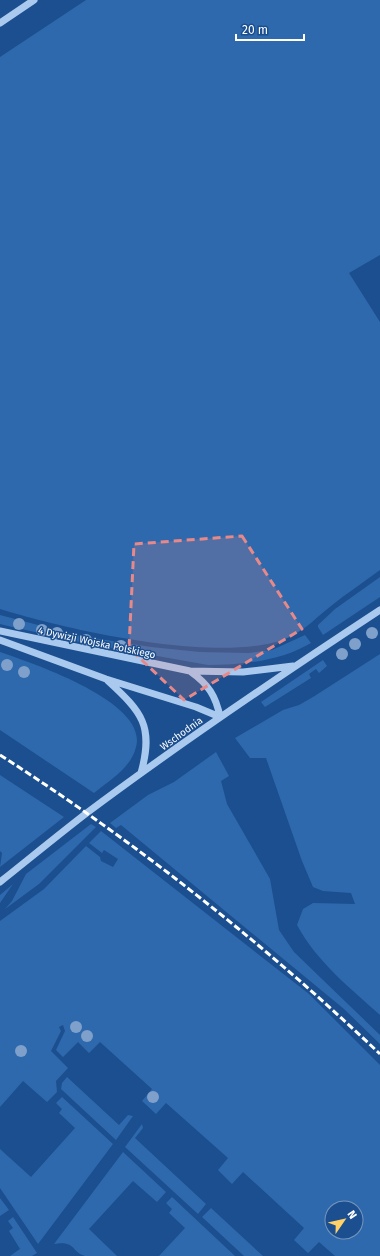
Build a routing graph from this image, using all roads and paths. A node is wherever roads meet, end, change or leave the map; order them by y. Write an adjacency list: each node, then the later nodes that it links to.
1 (34, 0): 2 (street)
2 (0, 23)
3 (380, 610): 6 (street, Wschodnia)
4 (0, 631): 7 (street, 4 Dywizji Wojska Polskiego)
5 (0, 640): 8 (street)
6 (296, 666): 7 (street, 4 Dywizji Wojska Polskiego); 9 (street, Wschodnia)
7 (190, 671): 9 (street, 4 Dywizji Wojska Polskiego)
8 (106, 679): 9 (street); 10 (street)
9 (220, 717): 10 (street, Wschodnia)
10 (141, 773): 11 (street, Wschodnia)
11 (0, 882)

